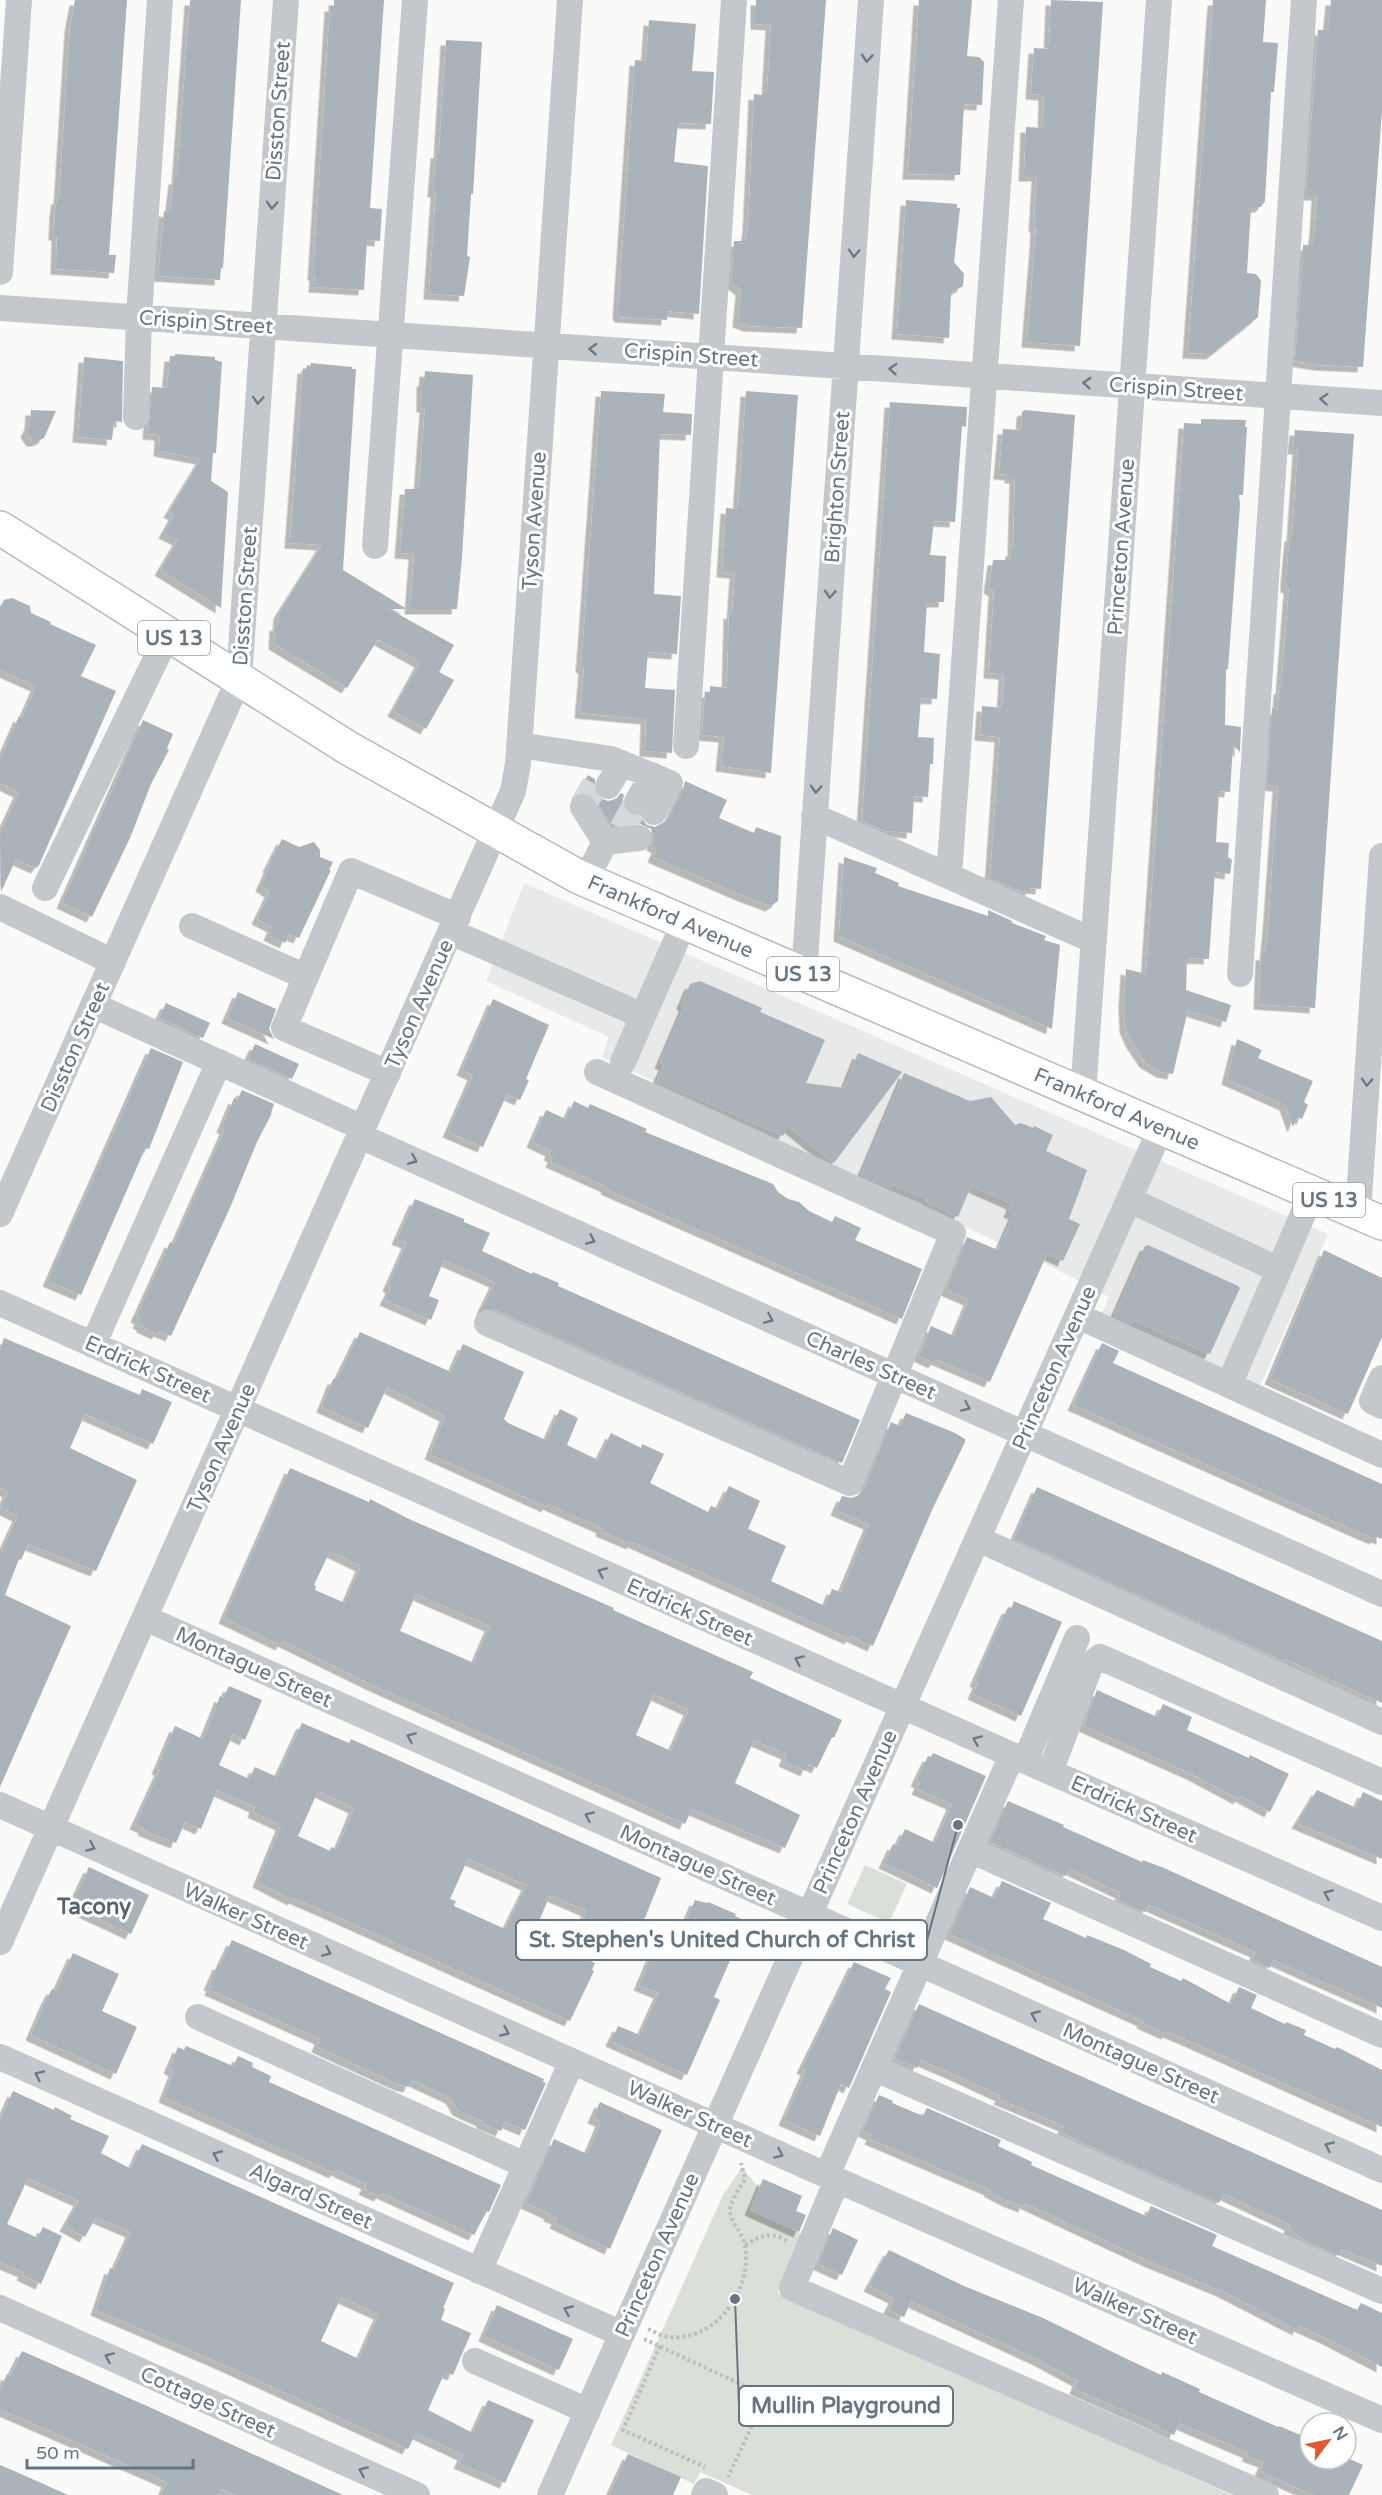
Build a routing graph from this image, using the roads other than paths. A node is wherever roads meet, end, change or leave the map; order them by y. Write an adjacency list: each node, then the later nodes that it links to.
1 (19, 0): 11 (street)
2 (160, 0): 13 (street)
3 (286, 0): 14 (street, Disston Street, one-way to 14)
4 (415, 0): 15 (street)
5 (570, 0): 16 (street, Tyson Avenue)
6 (734, 0): 17 (street)
7 (871, 0): 18 (street, Brighton Street, one-way to 18)
8 (1011, 0): 19 (street)
9 (1158, 0): 20 (street, Princeton Avenue)
10 (1304, 0): 21 (street)
11 (0, 272)
12 (0, 308): 13 (street, Crispin Street)
13 (139, 317): 14 (street, Crispin Street); 23 (street)
14 (264, 326): 15 (street, Crispin Street); 27 (street, Disston Street, one-way to 27)
15 (391, 335): 16 (street, Crispin Street); 25 (street)
16 (546, 345): 17 (street, Crispin Street, one-way to 16); 28 (street, Tyson Avenue)
17 (711, 357): 18 (street, Crispin Street); 29 (street)
18 (846, 366): 19 (street, Crispin Street, one-way to 18); 34 (street, Brighton Street, one-way to 34)
19 (984, 375): 20 (street, Crispin Street, one-way to 19); 37 (street)
20 (1132, 386): 21 (street, Crispin Street); 44 (street, Princeton Avenue)
21 (1278, 396): 22 (street, Crispin Street, one-way to 21); 47 (street)
22 (1382, 403)
23 (136, 417)
24 (0, 528): 26 (main road, Frankford Avenue / US 13)
25 (375, 546)
26 (168, 634): 27 (main road, Frankford Avenue / US 13); 39 (street)
27 (239, 679): 35 (main road, Frankford Avenue / US 13); 45 (street, Disston Street)
28 (519, 745): 30 (street); 35 (street, Tyson Avenue)
29 (686, 746)
30 (616, 761): 31 (street); 32 (street)
31 (603, 783)
32 (645, 807)
33 (589, 810): 38 (street)
34 (814, 816): 44 (street); 46 (street, Brighton Street)
35 (497, 831): 38 (main road, Frankford Avenue / US 13); 42 (street, Tyson Avenue)
36 (1382, 856): 51 (street)
37 (950, 862)
38 (586, 880): 41 (main road, Frankford Avenue / US 13)
39 (45, 888)
40 (0, 908): 45 (street)
41 (684, 923): 46 (main road, Frankford Avenue / US 13); 50 (street)
42 (455, 925): 48 (street); 50 (street); 55 (street, Tyson Avenue)
43 (192, 926): 48 (street)
44 (1094, 941): 56 (street, Princeton Avenue)
45 (113, 962): 49 (street, Disston Street)
46 (804, 974): 56 (main road, Frankford Avenue / US 13)
47 (1240, 974)
48 (306, 977): 55 (street)
49 (93, 1005): 52 (street, Charles Street); 61 (street, Disston Street)
50 (643, 1016): 53 (street)
51 (1375, 1054): 62 (street, one-way to 62)
52 (219, 1062): 58 (street, Charles Street); 67 (street)
53 (623, 1062)
54 (597, 1072): 69 (street)
55 (388, 1073): 58 (street, Tyson Avenue)
56 (1083, 1095): 57 (main road, Frankford Avenue / US 13)
57 (1161, 1128): 59 (main road, Frankford Avenue / US 13); 60 (street, Princeton Avenue)
58 (362, 1132): 69 (street, Charles Street, one-way to 69); 72 (street, Tyson Avenue)
59 (1312, 1193): 62 (main road, Frankford Avenue / US 13); 63 (street)
60 (1130, 1200): 63 (street); 65 (street, Princeton Avenue)
61 (0, 1214)
62 (1370, 1218)
63 (1279, 1270): 68 (street)
64 (0, 1303): 67 (street, Erdrick Street)
65 (1078, 1316): 73 (street, Princeton Avenue); 74 (street)
66 (487, 1323): 69 (street)
67 (93, 1345): 72 (street, Erdrick Street)
68 (1235, 1371)
69 (894, 1375): 73 (street, Charles Street, one-way to 73)
70 (1382, 1378): 71 (street)
71 (1382, 1406)
72 (238, 1409): 77 (street, Tyson Avenue); 79 (street, Erdrick Street, one-way to 72)
73 (1024, 1433): 75 (street, Princeton Avenue); 76 (street, Charles Street)
74 (1382, 1455)
75 (978, 1539): 79 (street, Princeton Avenue); 80 (street)
76 (1382, 1594)
77 (145, 1618): 85 (street, Tyson Avenue); 87 (street, Montague Street, one-way to 77)
78 (1077, 1638): 81 (street)
79 (903, 1707): 81 (street, Erdrick Street, one-way to 79); 87 (street, Princeton Avenue)
80 (1382, 1722)
81 (1018, 1758): 82 (street, Erdrick Street); 86 (street)
82 (1050, 1772): 83 (street); 88 (street, Erdrick Street, one-way to 82)
83 (1382, 1782)
84 (0, 1805): 85 (street, Walker Street)
85 (50, 1829): 89 (street, Tyson Avenue); 94 (street, Walker Street, one-way to 94)
86 (970, 1850): 90 (street); 92 (street)
87 (809, 1914): 90 (street, Montague Street); 96 (street, Princeton Avenue)
88 (1382, 1918)
89 (0, 1942)
90 (920, 1964): 95 (street); 98 (street, Montague Street, one-way to 90)
91 (198, 2017): 97 (street)
92 (1382, 2035)
93 (0, 2057): 100 (street, Algard Street, one-way to 93)
94 (572, 2061): 96 (street, Walker Street); 97 (street)
95 (874, 2068): 99 (street); 101 (street)
96 (716, 2125): 99 (street, Walker Street, one-way to 99); 103 (street, Princeton Avenue)
97 (525, 2165): 100 (street)
98 (1382, 2170)
99 (832, 2178): 106 (street, Walker Street); 111 (street)
100 (479, 2271): 103 (street, Algard Street, one-way to 100)
101 (1382, 2291)
102 (0, 2308): 108 (street, Cottage Street, one-way to 102)
103 (625, 2328): 105 (street, Princeton Avenue)
104 (475, 2361): 105 (street)
105 (588, 2411): 109 (street, Princeton Avenue)
106 (1382, 2420)
107 (717, 2484): 110 (street)
108 (417, 2495)
109 (550, 2495)
110 (704, 2495)
111 (1266, 2495)

